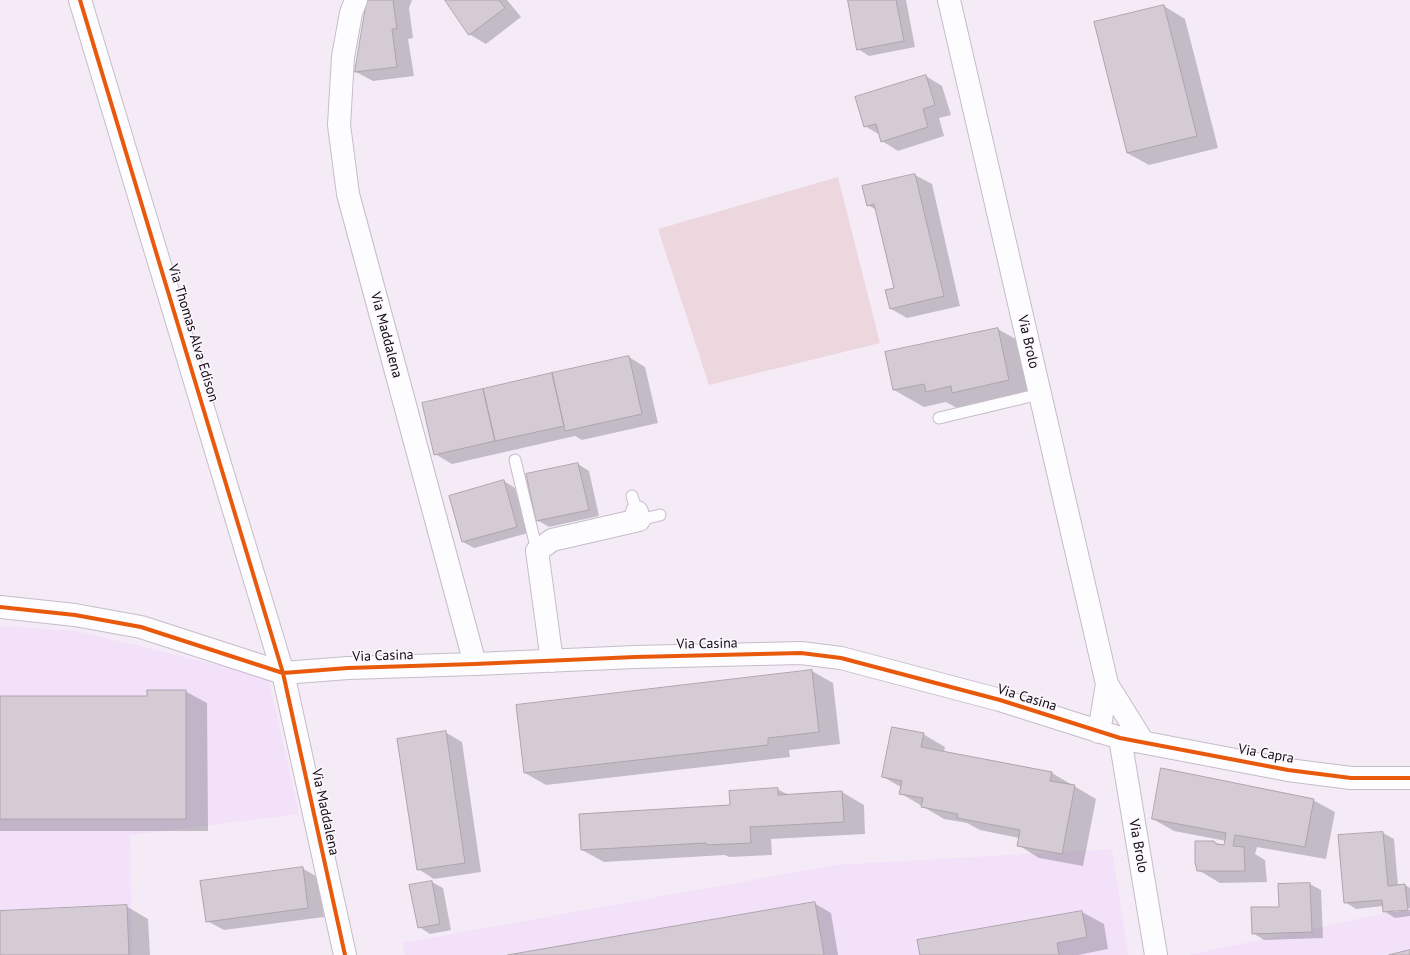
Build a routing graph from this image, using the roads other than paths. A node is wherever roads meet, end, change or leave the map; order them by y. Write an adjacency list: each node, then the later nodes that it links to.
1 (80, 0): 13 (street, Via Thomas Alva Edison)
2 (356, 0): 12 (street, Via Maddalena)
3 (949, 0): 4 (street, Via Brolo)
4 (1040, 394): 5 (lane); 14 (street, Via Brolo)
5 (939, 418)
6 (515, 460): 9 (lane)
7 (636, 509): 8 (lane); 9 (street)
8 (660, 515)
9 (537, 551): 11 (street)
10 (0, 606): 13 (street)
11 (552, 661): 12 (street, Via Casina); 15 (street, Via Casina)
12 (475, 664): 13 (street, Via Casina)
13 (283, 673): 18 (street, Via Maddalena)
14 (1107, 684): 15 (street, Via Brolo); 16 (street, Via Brolo)
15 (1109, 735): 16 (street, Via Capra); 19 (street, Via Brolo)
16 (1143, 742): 17 (street, Via Capra)
17 (1410, 778)
18 (345, 955)
19 (1156, 955)

